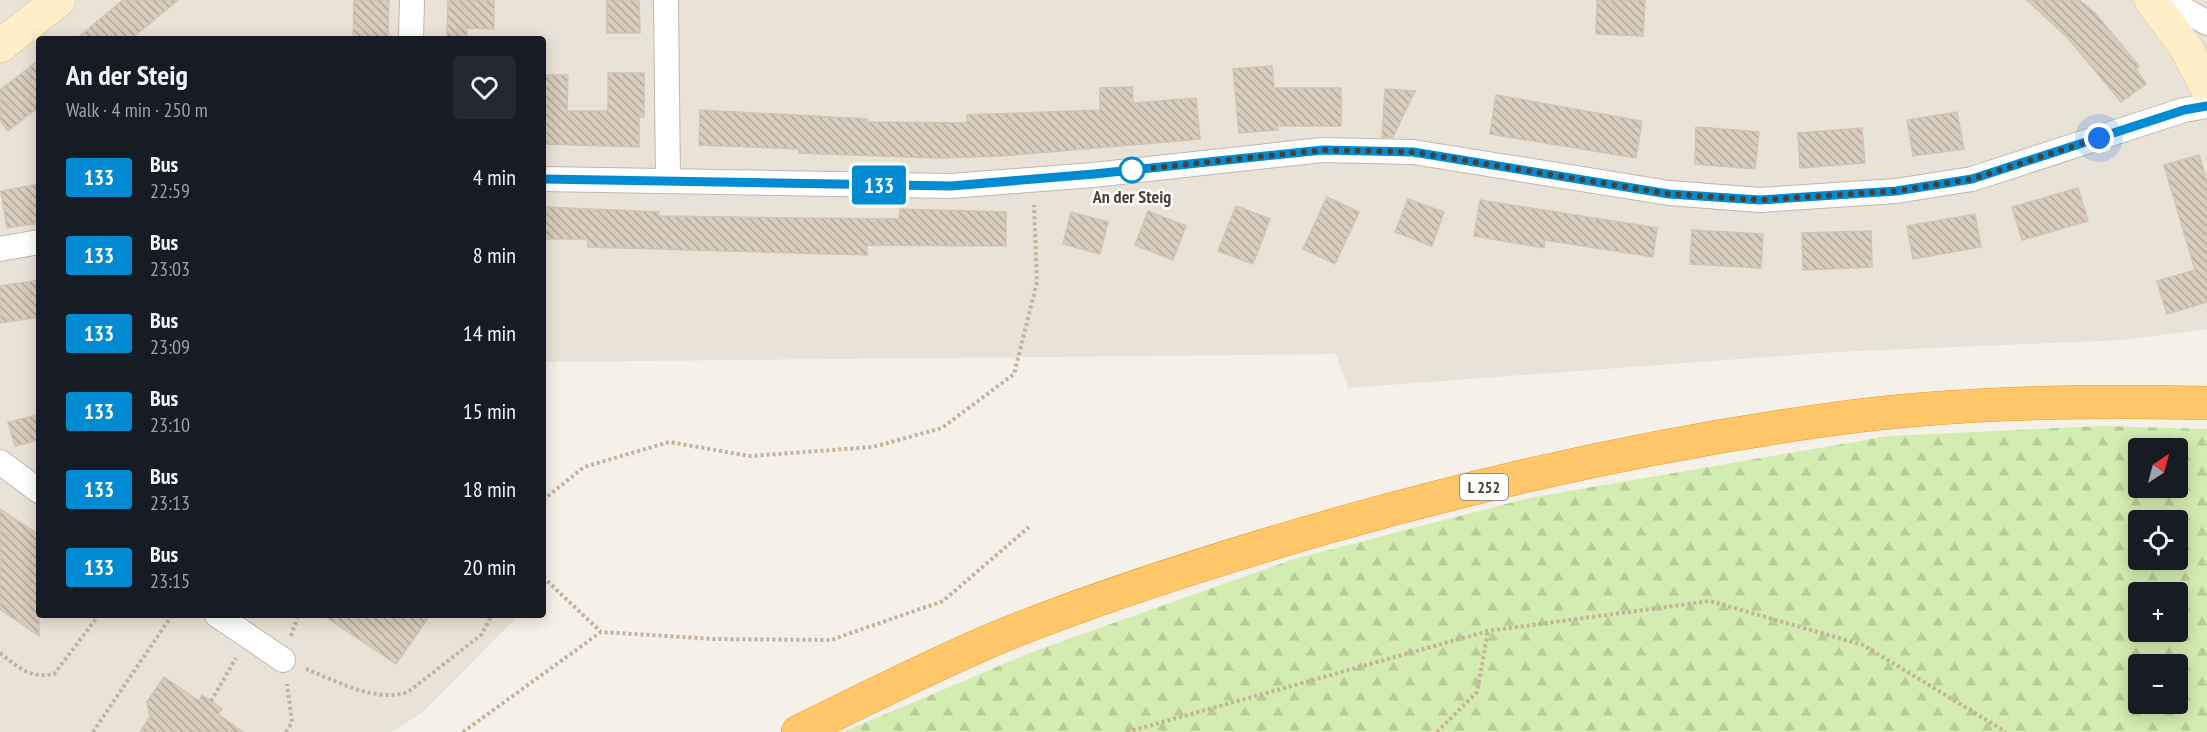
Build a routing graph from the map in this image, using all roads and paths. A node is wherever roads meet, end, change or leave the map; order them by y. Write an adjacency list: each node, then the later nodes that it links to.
1 (59, 0): 8 (street)
2 (412, 0): 7 (street)
3 (666, 0): 13 (street)
4 (2151, 0): 9 (street)
5 (2168, 0): 6 (street)
6 (2207, 23)
7 (411, 36)
8 (0, 46)
9 (2207, 88)
10 (2207, 106): 12 (street)
11 (546, 179): 13 (street)
12 (1033, 179): 13 (street); 19 (path)
13 (668, 181)
14 (36, 243): 15 (street)
15 (0, 249)
16 (2207, 403): 35 (highway, L 252)
17 (0, 462): 18 (street)
18 (36, 489)
19 (546, 498)
20 (1029, 527): 27 (path)
21 (546, 580): 27 (path)
22 (97, 618): 29 (path)
23 (170, 618): 32 (path)
24 (221, 618): 28 (street)
25 (490, 618): 30 (path)
26 (1488, 631): 36 (path); 37 (path); 38 (path)
27 (601, 632): 34 (path)
28 (250, 638): 30 (street); 31 (path)
29 (0, 653)
30 (283, 660): 33 (path)
31 (211, 701)
32 (93, 732)
33 (286, 732)
34 (463, 732)
35 (798, 732)
36 (1127, 732)
37 (1437, 732)
38 (2006, 732)

